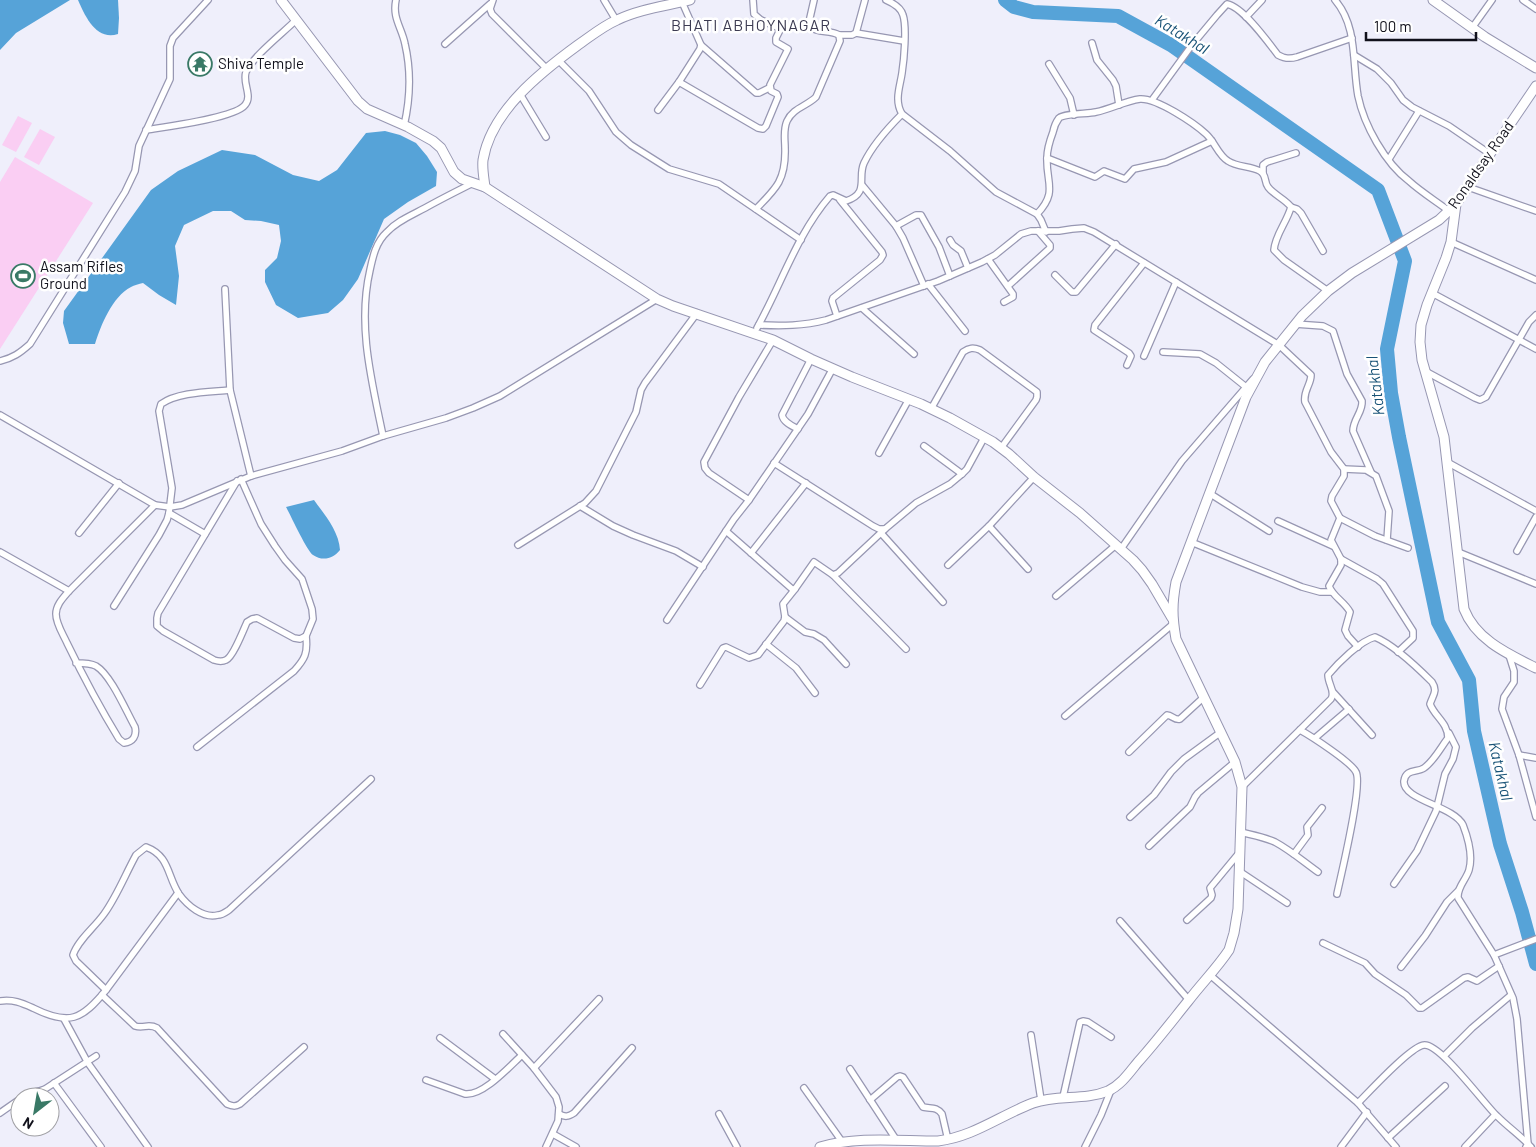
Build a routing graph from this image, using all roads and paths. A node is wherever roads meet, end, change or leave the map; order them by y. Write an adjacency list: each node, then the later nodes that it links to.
1 (208, 0): 44 (street)
2 (281, 0): 18 (street)
3 (396, 0): 43 (street)
4 (604, 0): 19 (street)
5 (753, 0): 35 (street)
6 (814, 0): 22 (street)
7 (865, 0): 21 (street)
8 (886, 0): 24 (street)
9 (1262, 0): 17 (street)
10 (1335, 0): 23 (street)
11 (1434, 0): 20 (street)
12 (1492, 0): 20 (street)
13 (1523, 0): 16 (street)
14 (492, 1): 26 (street); 32 (street)
15 (686, 1): 19 (street); 27 (street)
16 (1536, 9)
17 (1246, 17): 23 (street); 37 (street)
18 (296, 20): 43 (street); 44 (street)
19 (616, 20): 29 (street)
20 (1472, 28): 31 (street)
21 (856, 33): 22 (street); 24 (street)
22 (839, 35): 59 (street)
23 (1352, 38): 28 (street)
24 (904, 41): 41 (street)
25 (1092, 43): 38 (street)
26 (445, 44)
27 (701, 45): 33 (street); 35 (street)
28 (1354, 55): 40 (street); 50 (street)
29 (558, 60): 32 (street); 59 (street)
30 (1049, 64): 42 (street)
31 (1536, 68)
32 (547, 69): 36 (street)
33 (679, 82): 35 (street); 39 (street)
34 (1536, 86): 48 (street, Ronaldsay Road)
35 (769, 88)
36 (520, 94): 45 (street); 54 (street)
37 (1152, 100): 38 (street); 46 (street)
38 (1119, 106): 42 (street)
39 (658, 110)
40 (1419, 111): 48 (street); 50 (street)
41 (902, 114): 53 (street); 61 (street)
42 (1074, 115): 49 (street)
43 (404, 126): 52 (street)
44 (146, 130): 99 (street)
45 (546, 136)
46 (1212, 141): 49 (street); 51 (street)
47 (1296, 153): 51 (street)
48 (1490, 154): 55 (street, Ronaldsay Road)
49 (1047, 158): 61 (street)
50 (1388, 159): 58 (street)
51 (1263, 173): 57 (street)
52 (473, 183): 54 (street); 110 (street)
53 (862, 185): 56 (street); 62 (street)
54 (485, 186): 82 (street)
55 (1468, 186): 58 (street, Ronaldsay Road); 60 (street)
56 (836, 196): 65 (street); 87 (street)
57 (1291, 207): 69 (street); 80 (street)
58 (1453, 207): 67 (street); 80 (street, Ronaldsay Road)
59 (756, 209): 65 (street)
60 (1536, 211)
61 (1037, 214): 64 (street)
62 (896, 226): 73 (street); 77 (street)
63 (1038, 232): 64 (street); 70 (street); 78 (street)
64 (1046, 232): 68 (street)
65 (801, 240): 89 (street)
66 (950, 240): 72 (street)
67 (1451, 242): 75 (street); 81 (street)
68 (1116, 244): 71 (street); 74 (street)
69 (1322, 252)
70 (988, 259): 72 (street); 78 (street)
71 (1144, 263): 76 (street); 100 (street)
72 (968, 268): 73 (street)
73 (950, 276): 77 (street)
74 (1055, 276)
75 (1536, 280)
76 (1176, 282): 93 (street); 97 (street)
77 (926, 285): 84 (street); 90 (street)
78 (1008, 286): 83 (street)
79 (225, 289): 105 (street)
80 (1328, 291): 88 (street, Ronaldsay Road)
81 (1432, 293): 92 (street); 103 (street)
82 (657, 299): 85 (street); 110 (street)
83 (1004, 302)
84 (862, 308): 87 (street); 96 (street)
85 (697, 313): 89 (street); 128 (street)
86 (1536, 315): 92 (street)
87 (837, 316): 89 (street)
88 (1296, 324): 93 (street, Ronaldsay Road); 118 (street)
89 (757, 329): 91 (street)
90 (965, 331)
91 (773, 340): 98 (street); 126 (street)
92 (1519, 340): 94 (street); 103 (street)
93 (1279, 345): 102 (street, Ronaldsay Road); 117 (street)
94 (1536, 349)
95 (1163, 352): 104 (street)
96 (914, 354)
97 (1144, 356)
98 (811, 358): 101 (street); 109 (street)
99 (0, 361)
100 (1127, 365)
101 (833, 368): 106 (street); 109 (street)
102 (1260, 371): 104 (street); 125 (street, Ronaldsay Road)
103 (1425, 371): 115 (street)
104 (1246, 387): 144 (street)
105 (230, 390): 120 (street); 129 (street)
106 (909, 400): 107 (street); 114 (street)
107 (931, 409): 111 (street); 113 (street)
108 (0, 415): 124 (street)
109 (798, 429): 116 (street)
110 (383, 436): 120 (street)
111 (984, 438): 113 (street); 119 (street)
112 (924, 446): 119 (street)
113 (1001, 448): 121 (street)
114 (879, 453)
115 (1447, 462): 130 (street); 148 (street)
116 (774, 463): 123 (street); 126 (street)
117 (1344, 469): 118 (street); 132 (street)
118 (1371, 472): 140 (street)
119 (962, 474): 136 (street)
120 (251, 476): 122 (street)
121 (1034, 477): 134 (street); 144 (street)
122 (239, 480): 129 (street); 139 (street); 165 (street)
123 (806, 482): 136 (street); 149 (street)
124 (119, 483): 127 (street); 138 (street)
125 (1209, 493): 137 (street); 141 (street, Ronaldsay Road)
126 (749, 500): 135 (street)
127 (155, 505): 129 (street); 157 (street)
128 (580, 506): 142 (street); 152 (street)
129 (169, 510): 139 (street); 161 (street)
130 (1536, 512)
131 (1536, 517): 146 (street)
132 (1340, 518): 140 (street); 143 (street)
133 (1278, 521): 143 (street)
134 (989, 526): 151 (street); 153 (street)
135 (726, 531): 149 (street); 152 (street)
136 (883, 531): 154 (street); 160 (street)
137 (1269, 531)
138 (78, 533)
139 (205, 534): 165 (street)
140 (1387, 540): 145 (street)
141 (1191, 542): 158 (street); 164 (street, Ronaldsay Road)
142 (518, 545)
143 (1333, 546): 150 (street)
144 (1118, 547): 159 (street); 164 (street)
145 (1408, 548)
146 (1517, 551)
147 (0, 552): 157 (street)
148 (1458, 552): 155 (street); 170 (street)
149 (751, 553): 156 (street)
150 (1341, 559): 158 (street); 169 (street)
151 (948, 565)
152 (704, 567): 163 (street)
153 (1028, 569)
154 (833, 575): 156 (street); 168 (street)
155 (1535, 582)
156 (794, 589): 162 (street)
157 (69, 591): 171 (street)
158 (1331, 592): 167 (street)
159 (1056, 596)
160 (943, 602)
161 (114, 606)
162 (785, 617): 166 (street); 172 (street)
163 (667, 620)
164 (1173, 621): 177 (street); 179 (street)
165 (306, 636): 185 (street)
166 (766, 644): 174 (street); 176 (street)
167 (1358, 647): 169 (street); 175 (street)
168 (906, 649)
169 (1398, 652): 182 (street)
170 (1509, 655): 173 (street); 187 (street)
171 (76, 663): 171 (street)
172 (846, 664)
173 (1536, 668)
174 (700, 685)
175 (1333, 692): 178 (street); 180 (street)
176 (815, 693)
177 (1204, 697): 181 (street); 186 (street)
178 (1349, 709): 183 (street); 184 (street)
179 (1065, 716)
180 (1300, 730): 184 (street); 191 (street)
181 (1221, 732): 189 (street); 194 (street)
182 (1448, 732): 192 (street); 192 (street)
183 (1372, 735)
184 (1315, 738): 205 (street)
185 (197, 747)
186 (1130, 752)
187 (1519, 755): 188 (street); 195 (street)
188 (1536, 758)
189 (1235, 762): 191 (street); 197 (street)
190 (371, 779): 204 (street)
191 (1242, 787): 196 (street)
192 (1437, 806): 202 (street); 203 (street)
193 (1322, 808): 199 (street)
194 (1130, 817)
195 (1536, 817)
196 (1240, 832): 198 (street); 199 (street)
197 (1149, 846)
198 (1239, 853): 200 (street); 207 (street)
199 (1294, 854): 201 (street)
200 (1239, 871): 206 (street); 214 (street)
201 (1318, 872)
202 (1394, 884)
203 (1458, 891): 211 (street); 213 (street)
204 (178, 893): 215 (street); 215 (street)
205 (1337, 894)
206 (1287, 903)
207 (1187, 920)
208 (1120, 921): 218 (street)
209 (1536, 939): 211 (street)
210 (1323, 943): 212 (street)
211 (1494, 955): 212 (street)
212 (1499, 966): 216 (street)
213 (1401, 967)
214 (1210, 975): 218 (street); 243 (street)
215 (104, 993): 220 (street); 225 (street)
216 (1511, 994): 229 (street); 254 (street)
217 (599, 999): 231 (street)
218 (1189, 1000): 239 (street)
219 (0, 1001): 220 (street)
220 (64, 1019): 230 (street)
221 (503, 1034): 227 (street)
222 (1030, 1035): 242 (street)
223 (1111, 1037): 240 (street)
224 (440, 1038): 233 (street)
225 (304, 1047)
226 (632, 1048): 245 (street)
227 (522, 1055): 231 (street); 233 (street)
228 (96, 1056): 230 (street)
229 (1444, 1056): 243 (street); 247 (street)
230 (88, 1062): 235 (street); 256 (street)
231 (534, 1068): 245 (street)
232 (850, 1069): 241 (street)
233 (495, 1079): 234 (street)
234 (426, 1080)
235 (54, 1084): 237 (street); 255 (street)
236 (1445, 1086): 249 (street)
237 (48, 1087)
238 (804, 1088): 251 (street)
239 (1110, 1090): 240 (street); 261 (street)
240 (1063, 1097): 242 (street)
241 (870, 1100): 250 (street); 252 (street)
242 (1041, 1100): 252 (street)
243 (1358, 1103): 244 (street)
244 (1367, 1112): 249 (street); 262 (street)
245 (559, 1114): 248 (street)
246 (719, 1114): 259 (street)
247 (1495, 1115): 254 (street); 264 (street)
248 (553, 1134): 257 (street); 258 (street)
249 (1388, 1138): 263 (street)
250 (897, 1141): 252 (street); 253 (street)
251 (843, 1143): 253 (street); 260 (street)
252 (943, 1143)
253 (869, 1144)
254 (1528, 1146)
255 (101, 1147)
256 (148, 1147)
257 (546, 1147)
258 (576, 1147)
259 (737, 1147)
260 (820, 1147)
261 (1085, 1147)
262 (1341, 1147)
263 (1396, 1147)
264 (1465, 1147)

